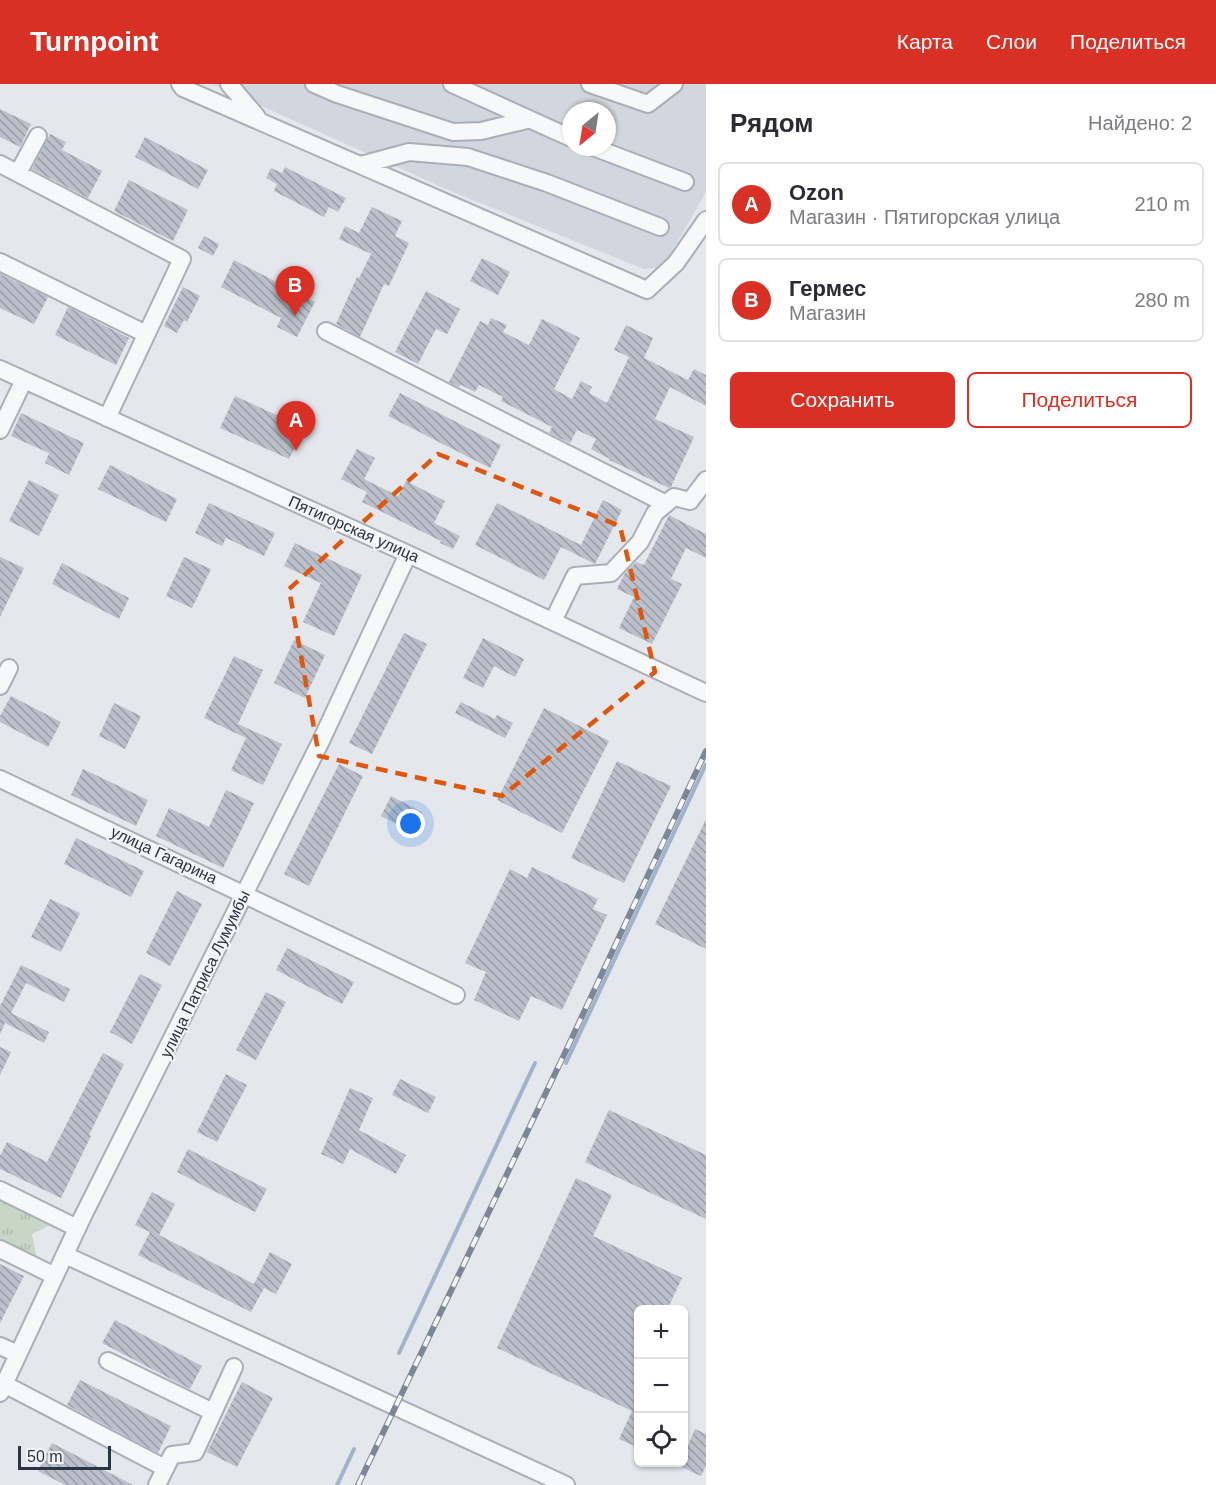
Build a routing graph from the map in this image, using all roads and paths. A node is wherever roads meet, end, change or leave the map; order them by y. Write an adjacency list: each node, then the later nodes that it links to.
1 (180, 84): 8 (street)
2 (229, 84): 8 (street)
3 (314, 84): 7 (street)
4 (452, 84): 7 (street)
5 (590, 84): 6 (street)
6 (674, 84)
7 (527, 120): 9 (street)
8 (261, 121): 13 (street)
9 (562, 134)
10 (38, 136): 14 (street)
11 (616, 156): 15 (street)
12 (0, 164): 14 (street)
13 (361, 165): 16 (street); 17 (street)
14 (18, 173): 20 (street)
15 (685, 182)
16 (706, 220)
17 (660, 227)
18 (0, 262): 20 (street)
19 (326, 331): 26 (street)
20 (146, 334): 23 (street)
21 (0, 369): 22 (street, Пятигорская улица)
22 (24, 380): 23 (street, Пятигорская улица); 24 (street)
23 (107, 418): 27 (street, Пятигорская улица)
24 (0, 430)
25 (706, 480): 26 (street)
26 (666, 504): 28 (street)
27 (408, 554): 28 (street, Пятигорская улица); 33 (street, улица Патриса Лумумбы)
28 (553, 621): 31 (street, Пятигорская улица)
29 (9, 669): 30 (street)
30 (0, 686)
31 (706, 693)
32 (0, 779): 33 (street, улица Гагарина)
33 (245, 893): 34 (street, улица Гагарина); 36 (street, улица Патриса Лумумбы)
34 (456, 995)
35 (0, 1190): 36 (street)
36 (77, 1228): 38 (street, улица Патриса Лумумбы)
37 (0, 1249): 39 (street)
38 (65, 1255): 39 (street, улица Патриса Лумумбы); 48 (street)
39 (55, 1276): 41 (street, улица Патриса Лумумбы)
40 (0, 1346): 41 (street)
41 (18, 1354): 44 (street, улица Патриса Лумумбы)
42 (108, 1361): 45 (street)
43 (234, 1367): 45 (street)
44 (2, 1389): 46 (street)
45 (213, 1412): 46 (street)
46 (165, 1468): 47 (street)
47 (157, 1485)
48 (566, 1485)

